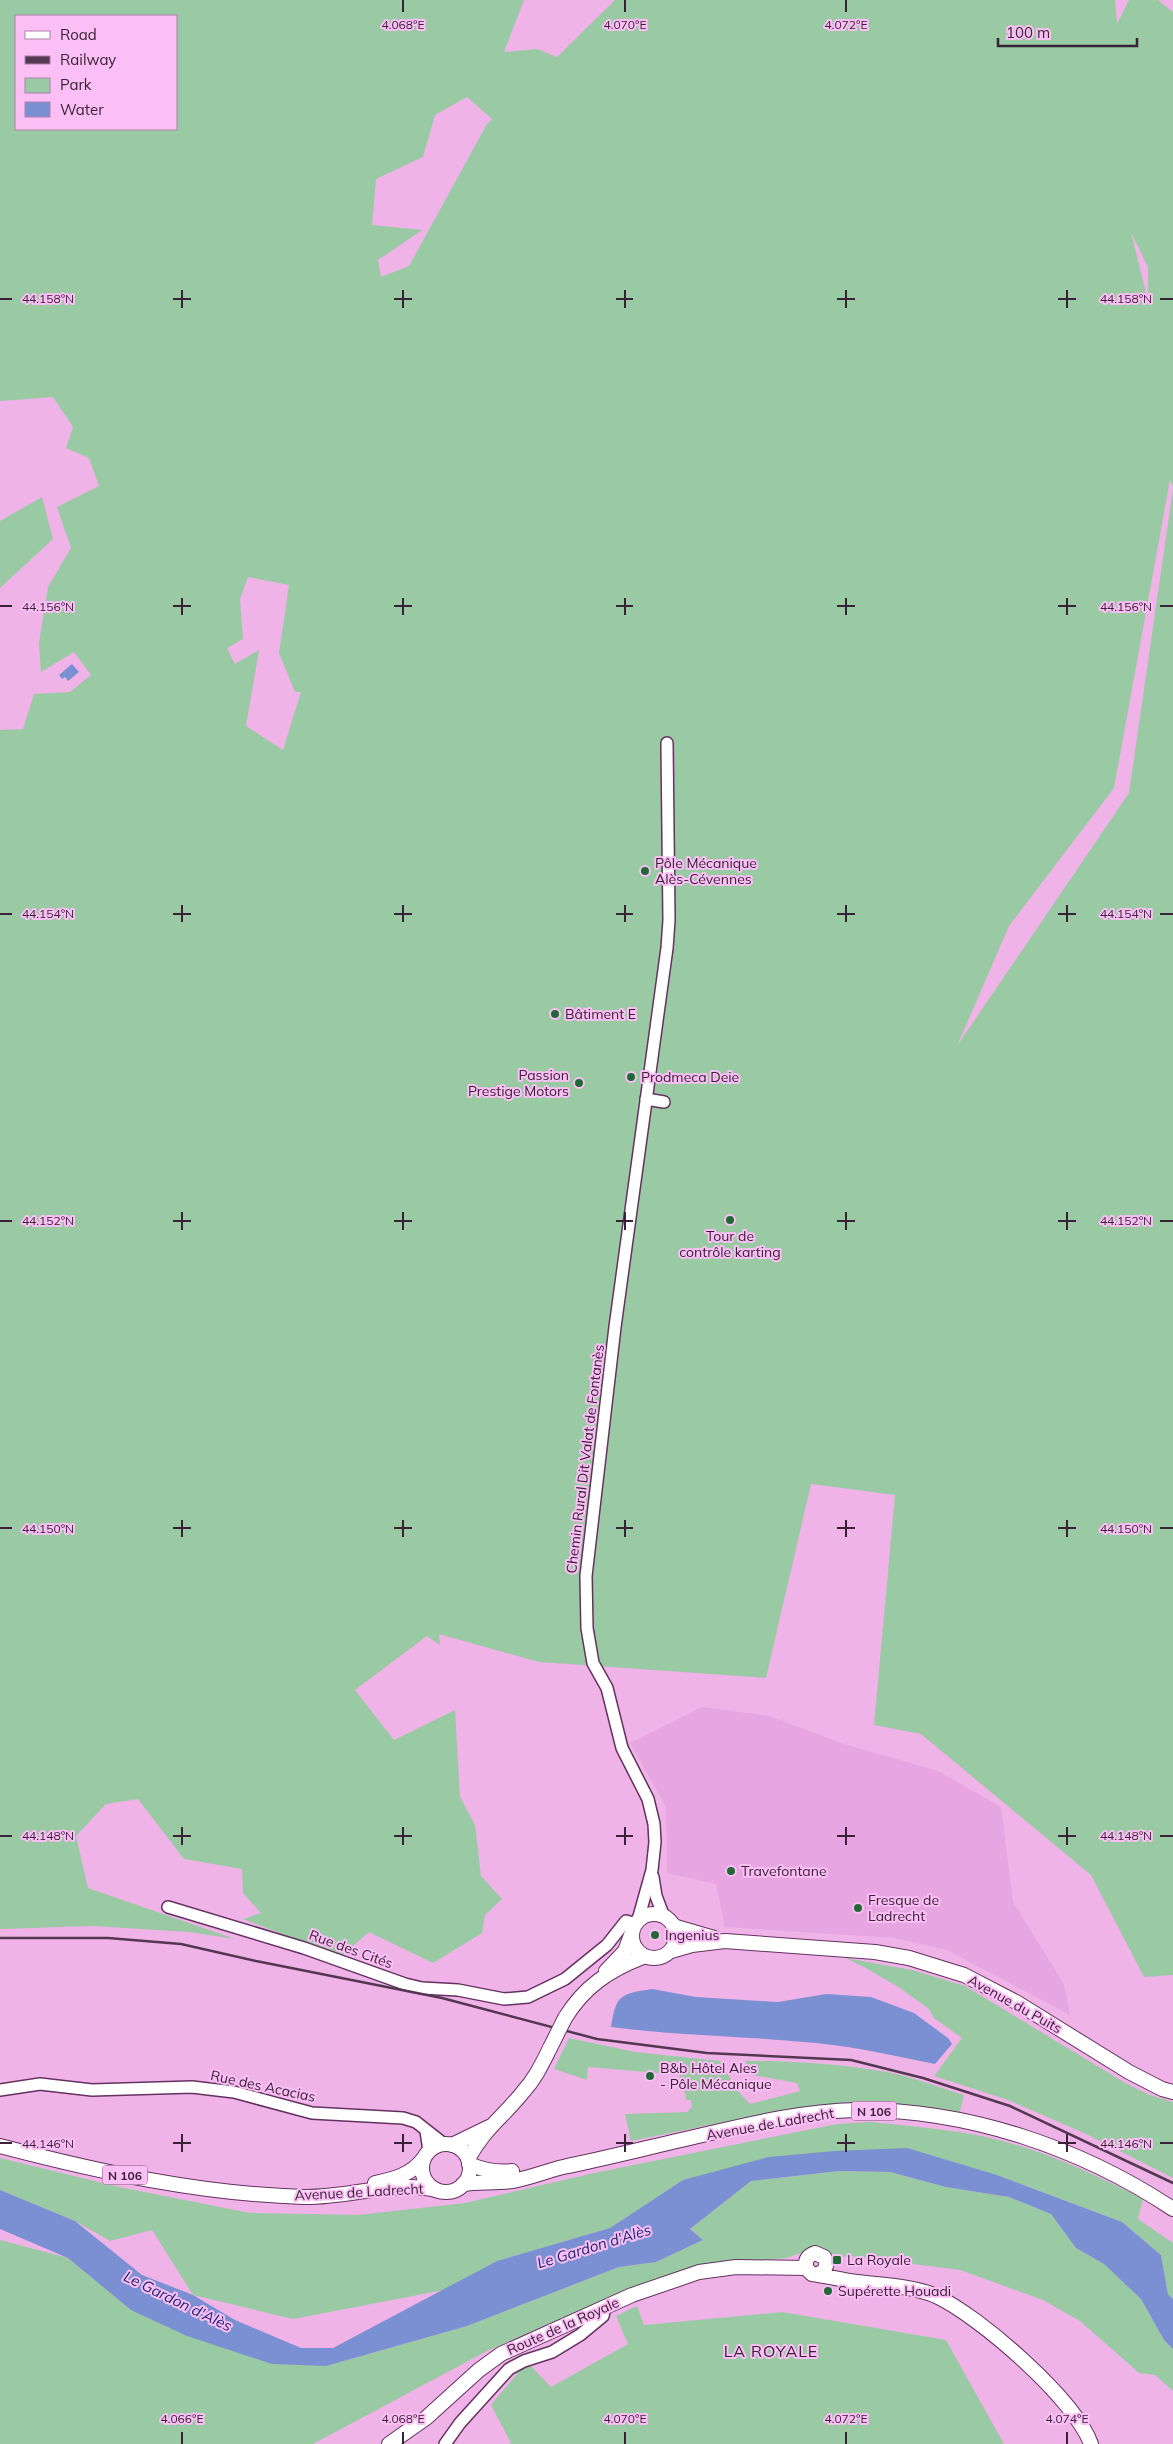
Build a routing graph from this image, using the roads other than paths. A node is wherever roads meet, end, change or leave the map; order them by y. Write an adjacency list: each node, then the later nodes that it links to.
1 (667, 743): 2 (street, Chemin Rural Dit Valat de Fontanès)
2 (646, 1099): 3 (street); 4 (street, Chemin Rural Dit Valat de Fontanès)
3 (664, 1102)
4 (652, 1870): 6 (street, Chemin Rural Dit Valat de Fontanès); 7 (street, Chemin Rural Dit Valat de Fontanès)
5 (168, 1907): 7 (street, Rue des Cités)
6 (669, 1921): 7 (main road); 8 (main road, Avenue du Puits); 9 (main road)
7 (635, 1927): 10 (main road); 11 (main road)
8 (725, 1941): 9 (main road, Avenue du Puits); 13 (main road, Avenue du Puits)
9 (671, 1950): 10 (main road)
10 (643, 1957): 11 (main road)
11 (599, 1979): 14 (main road, bridge)
12 (0, 2090): 15 (street, Rue des Acacias)
13 (1173, 2092)
14 (489, 2127): 16 (main road); 19 (main road)
15 (426, 2131): 16 (street, Rue des Acacias); 18 (street)
16 (448, 2144): 18 (main road); 19 (main road)
17 (0, 2146): 23 (main road, Avenue de Ladrecht / N 106)
18 (426, 2155): 22 (main road); 23 (main road, Avenue de Ladrecht / N 106)
19 (469, 2162): 20 (main road, Avenue de Ladrecht / N 106); 21 (main road)
20 (560, 2167): 21 (main road, Avenue de Ladrecht / N 106); 24 (main road, Avenue de Ladrecht / N 106)
21 (463, 2184): 22 (main road)
22 (436, 2190): 23 (main road, Avenue de Ladrecht / N 106)
23 (252, 2194)
24 (1173, 2209)
25 (605, 2307): 26 (main road, Route de la Royale); 27 (main road, Route de la Royale); 28 (street)
26 (1093, 2441)
27 (389, 2444)
28 (445, 2444)

